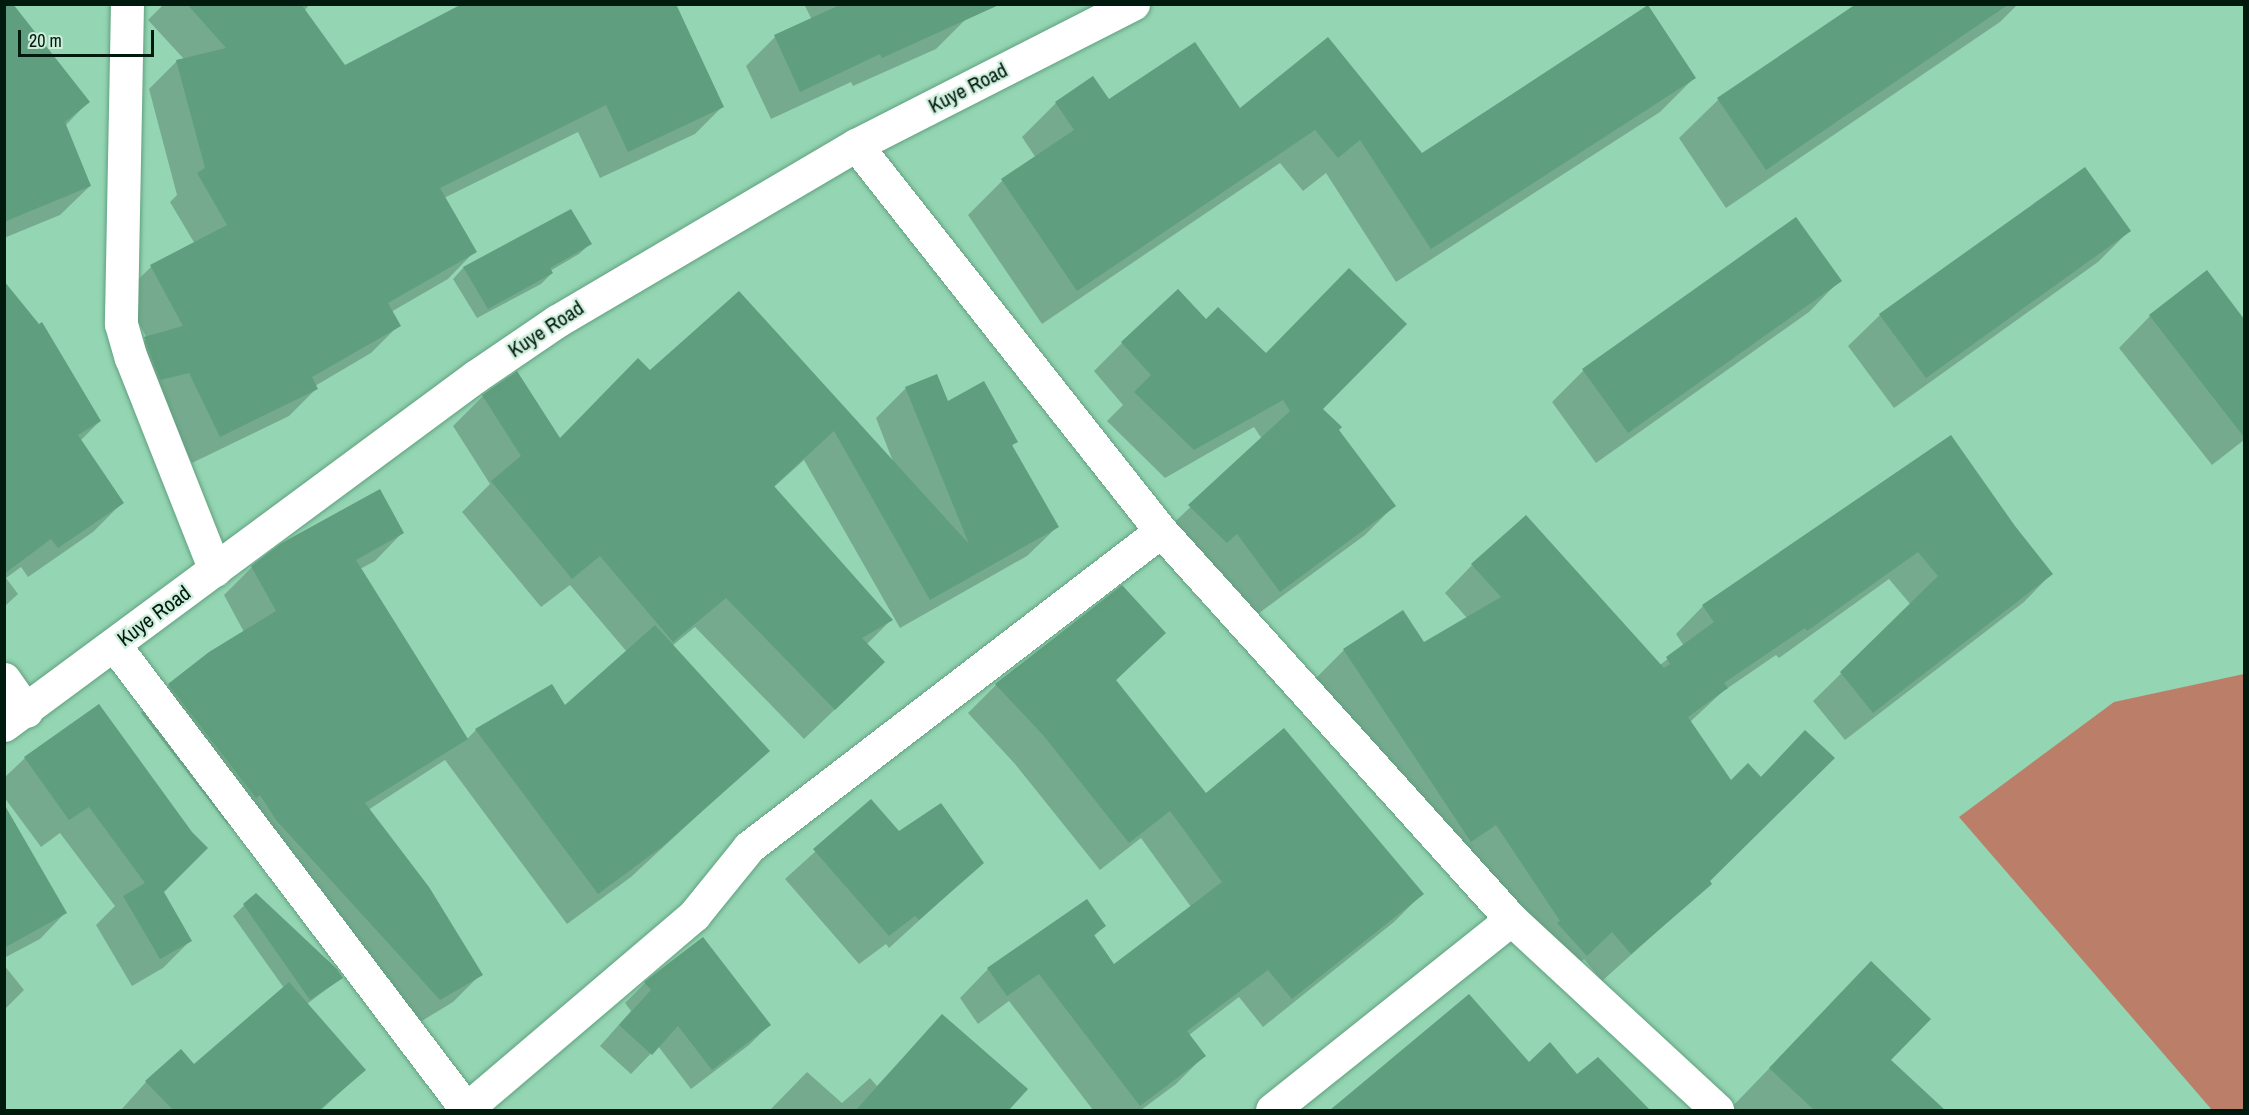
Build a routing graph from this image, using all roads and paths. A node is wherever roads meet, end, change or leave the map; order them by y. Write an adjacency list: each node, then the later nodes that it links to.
1 (127, 4): 5 (street)
2 (1133, 4): 3 (street, Kuye Road)
3 (856, 145): 4 (street); 5 (street, Kuye Road)
4 (1161, 531): 9 (street); 10 (street)
5 (215, 570): 6 (street, Kuye Road)
6 (115, 646): 8 (street, Kuye Road); 10 (street)
7 (4, 680): 8 (street)
8 (15, 718)
9 (1511, 919): 11 (street); 12 (street)
10 (466, 1110)
11 (1272, 1110)
12 (1718, 1110)

